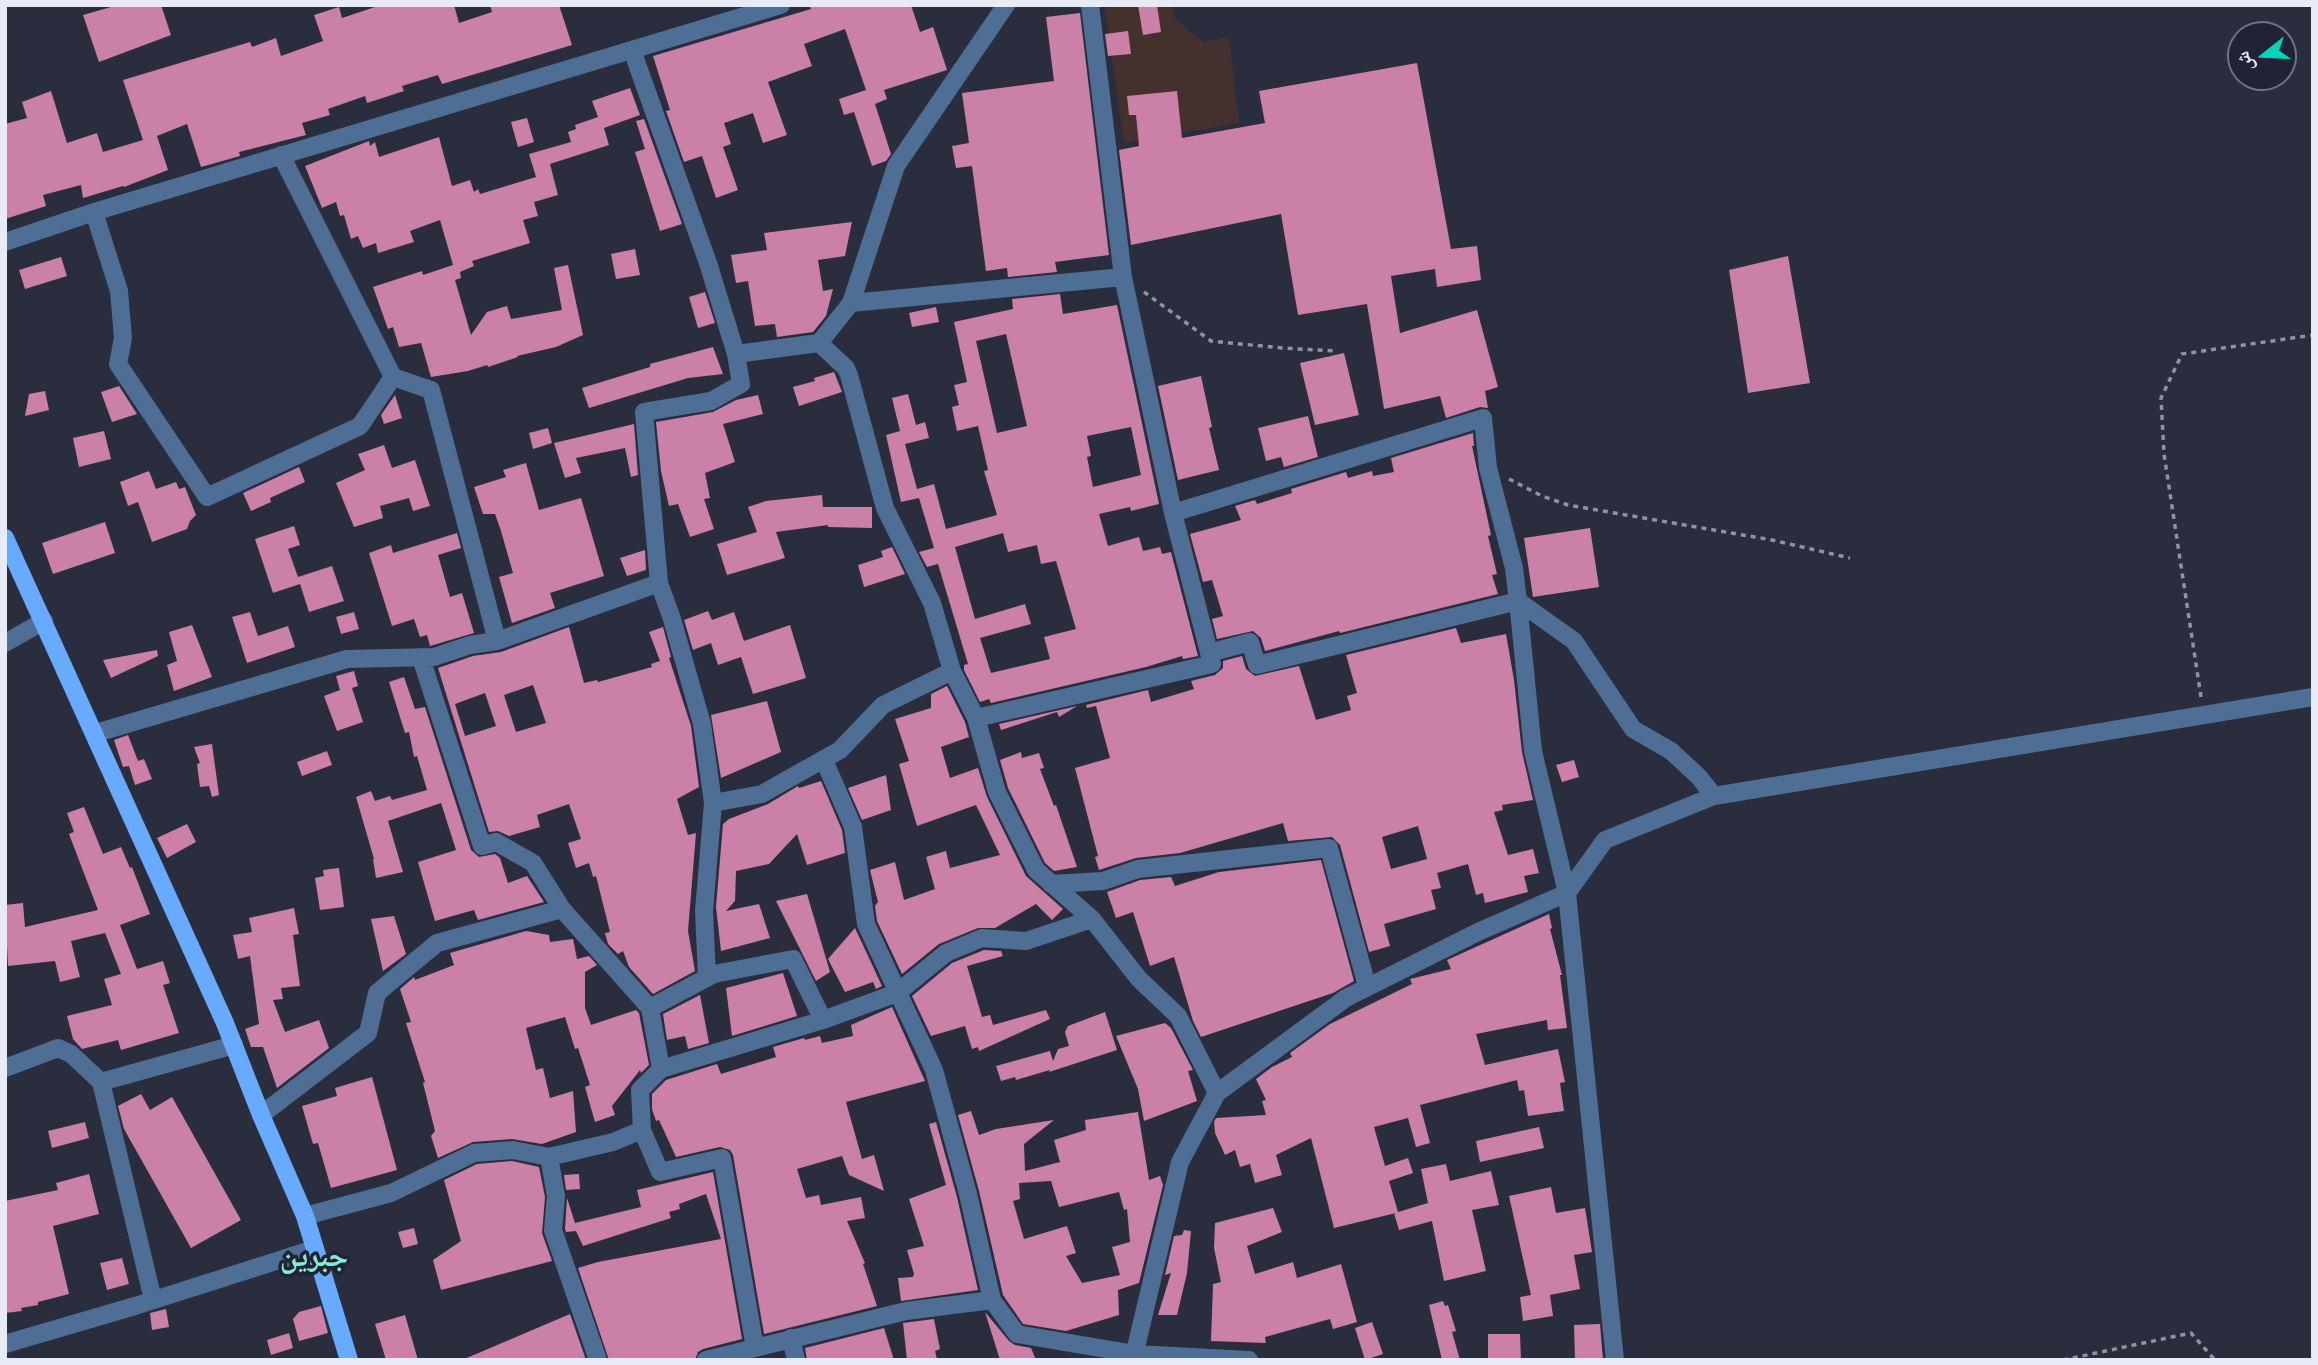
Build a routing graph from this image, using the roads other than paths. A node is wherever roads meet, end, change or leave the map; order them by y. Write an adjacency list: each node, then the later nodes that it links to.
1 (781, 5): 4 (street)
2 (1006, 5): 9 (street)
3 (1090, 5): 8 (street)
4 (632, 50): 5 (street); 11 (street)
5 (281, 155): 6 (street); 12 (street)
6 (94, 212): 7 (street); 12 (street)
7 (5, 242)
8 (1123, 276): 9 (street); 13 (street)
9 (851, 303): 10 (street)
10 (819, 342): 11 (street); 22 (street)
11 (736, 354): 15 (street)
12 (393, 377): 18 (street)
13 (1173, 513): 16 (street); 20 (street)
14 (5, 538): 17 (main road)
15 (659, 583): 18 (street); 28 (street)
16 (1518, 601): 20 (street); 27 (street); 30 (street)
17 (44, 621): 19 (street); 25 (main road)
18 (497, 641): 21 (street)
19 (5, 643)
20 (1209, 653): 24 (street)
21 (421, 658): 25 (street); 31 (street)
22 (952, 671): 24 (street); 26 (street)
23 (2313, 697): 27 (street)
24 (976, 718): 29 (street)
25 (96, 733): 38 (main road)
26 (824, 760): 28 (street); 35 (street)
27 (1714, 796): 30 (street)
28 (713, 803): 33 (street)
29 (1051, 884): 32 (street); 34 (street)
30 (1567, 893): 34 (street); 59 (street)
31 (562, 909): 36 (street); 43 (street)
32 (1092, 919): 35 (street); 42 (street)
33 (707, 978): 36 (street); 37 (street)
34 (1367, 986): 42 (street)
35 (897, 993): 37 (street); 49 (street)
36 (650, 1008): 40 (street)
37 (823, 1020): 40 (street)
38 (234, 1045): 41 (street); 43 (main road)
39 (5, 1068): 41 (street)
40 (661, 1069): 44 (street)
41 (100, 1082): 48 (street)
42 (1217, 1093): 53 (street)
43 (261, 1115): 46 (main road)
44 (642, 1130): 45 (street); 52 (street)
45 (549, 1157): 46 (street); 55 (street)
46 (305, 1216): 47 (main road)
47 (314, 1249): 48 (street); 54 (main road)
48 (153, 1300): 51 (street)
49 (992, 1300): 50 (street); 53 (street)
50 (791, 1338): 52 (street); 57 (street)
51 (5, 1344)
52 (755, 1348): 56 (street)
53 (1134, 1357): 58 (street)
54 (349, 1360)
55 (598, 1360)
56 (706, 1360)
57 (796, 1360)
58 (1249, 1360)
59 (1615, 1360)

